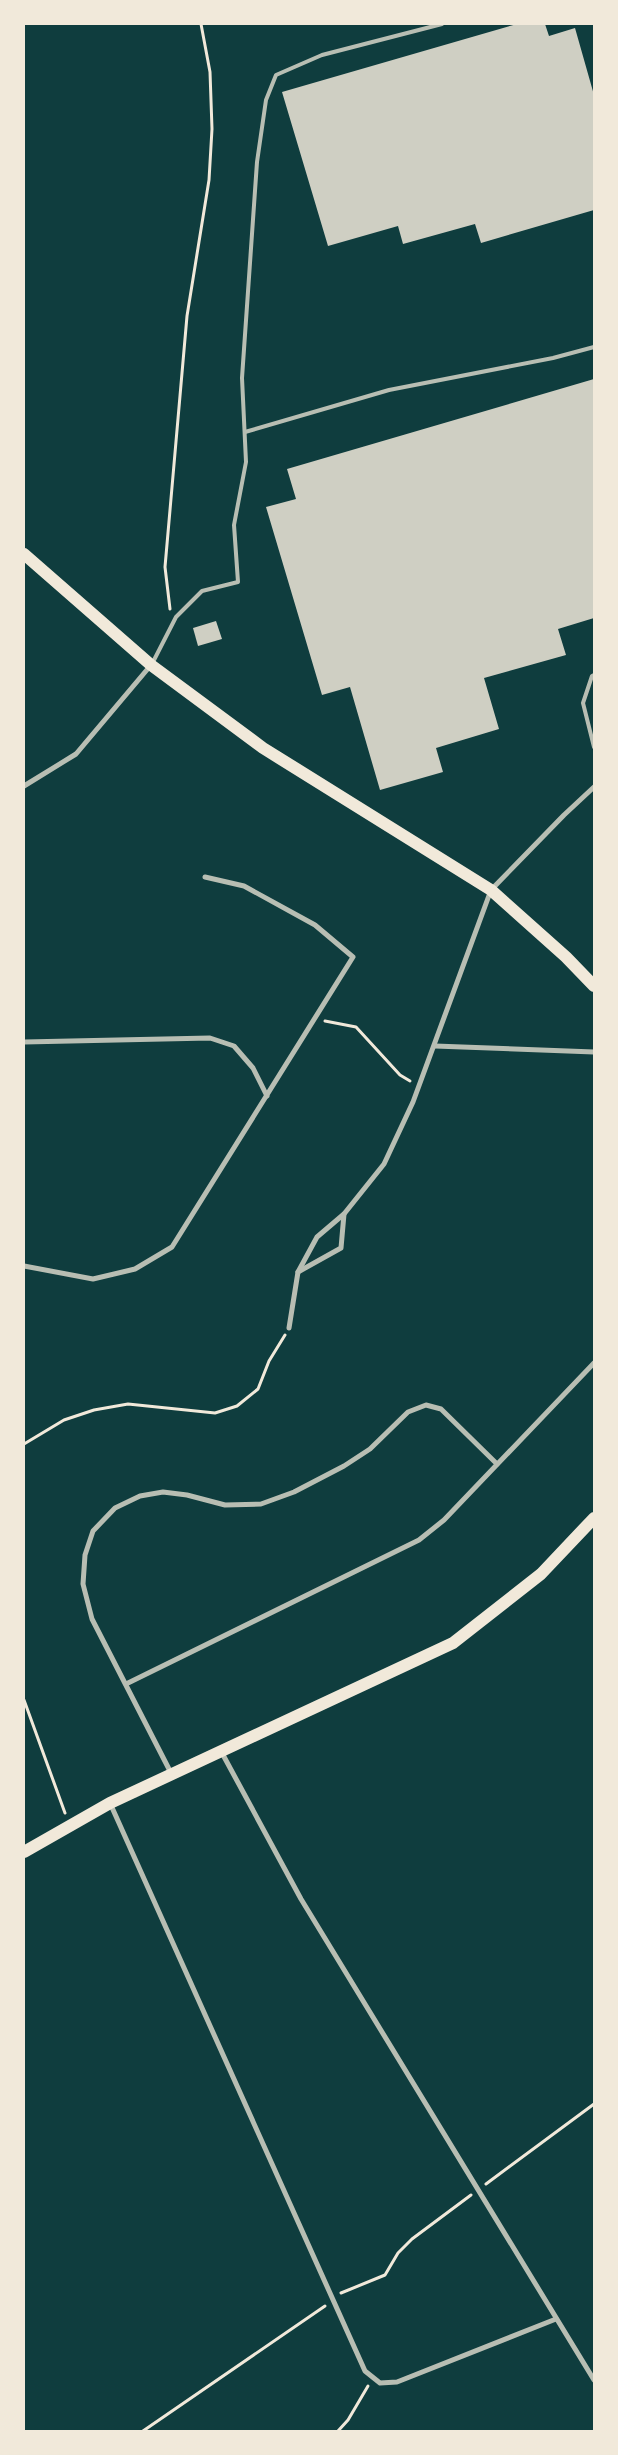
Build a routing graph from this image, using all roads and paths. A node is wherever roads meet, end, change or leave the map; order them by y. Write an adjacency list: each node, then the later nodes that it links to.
1 (201, 24): 6 (path)
2 (442, 24): 4 (lane)
3 (594, 346): 4 (lane)
4 (245, 432): 7 (lane)
5 (24, 554): 7 (main road)
6 (168, 615)
7 (151, 665): 10 (street); 13 (main road)
8 (594, 675): 9 (lane)
9 (594, 747)
10 (24, 786)
11 (594, 788): 13 (street)
12 (205, 877): 15 (street)
13 (491, 890): 14 (main road); 17 (street)
14 (594, 986)
15 (315, 1019): 19 (path); 20 (street)
16 (24, 1042): 20 (street)
17 (435, 1046): 18 (street); 19 (street)
18 (594, 1052)
19 (419, 1087): 21 (street)
20 (267, 1096): 22 (street)
21 (344, 1214): 23 (street); 23 (street)
22 (24, 1266)
23 (298, 1272): 24 (street)
24 (289, 1328): 26 (path)
25 (594, 1362): 27 (street)
26 (24, 1444)
27 (496, 1464): 29 (street); 29 (street)
28 (594, 1518): 31 (main road)
29 (126, 1684): 32 (street)
30 (24, 1700): 34 (path)
31 (220, 1750): 32 (main road); 37 (street)
32 (172, 1773): 33 (main road)
33 (110, 1803): 34 (main road); 38 (street)
34 (69, 1825): 35 (main road)
35 (24, 1852)
36 (594, 2104): 37 (path)
37 (478, 2190): 38 (path); 39 (street)
38 (334, 2299): 40 (street); 42 (path)
39 (556, 2319): 40 (street); 41 (street)
40 (373, 2377): 43 (path)
41 (594, 2380)
42 (143, 2431)
43 (338, 2431)

